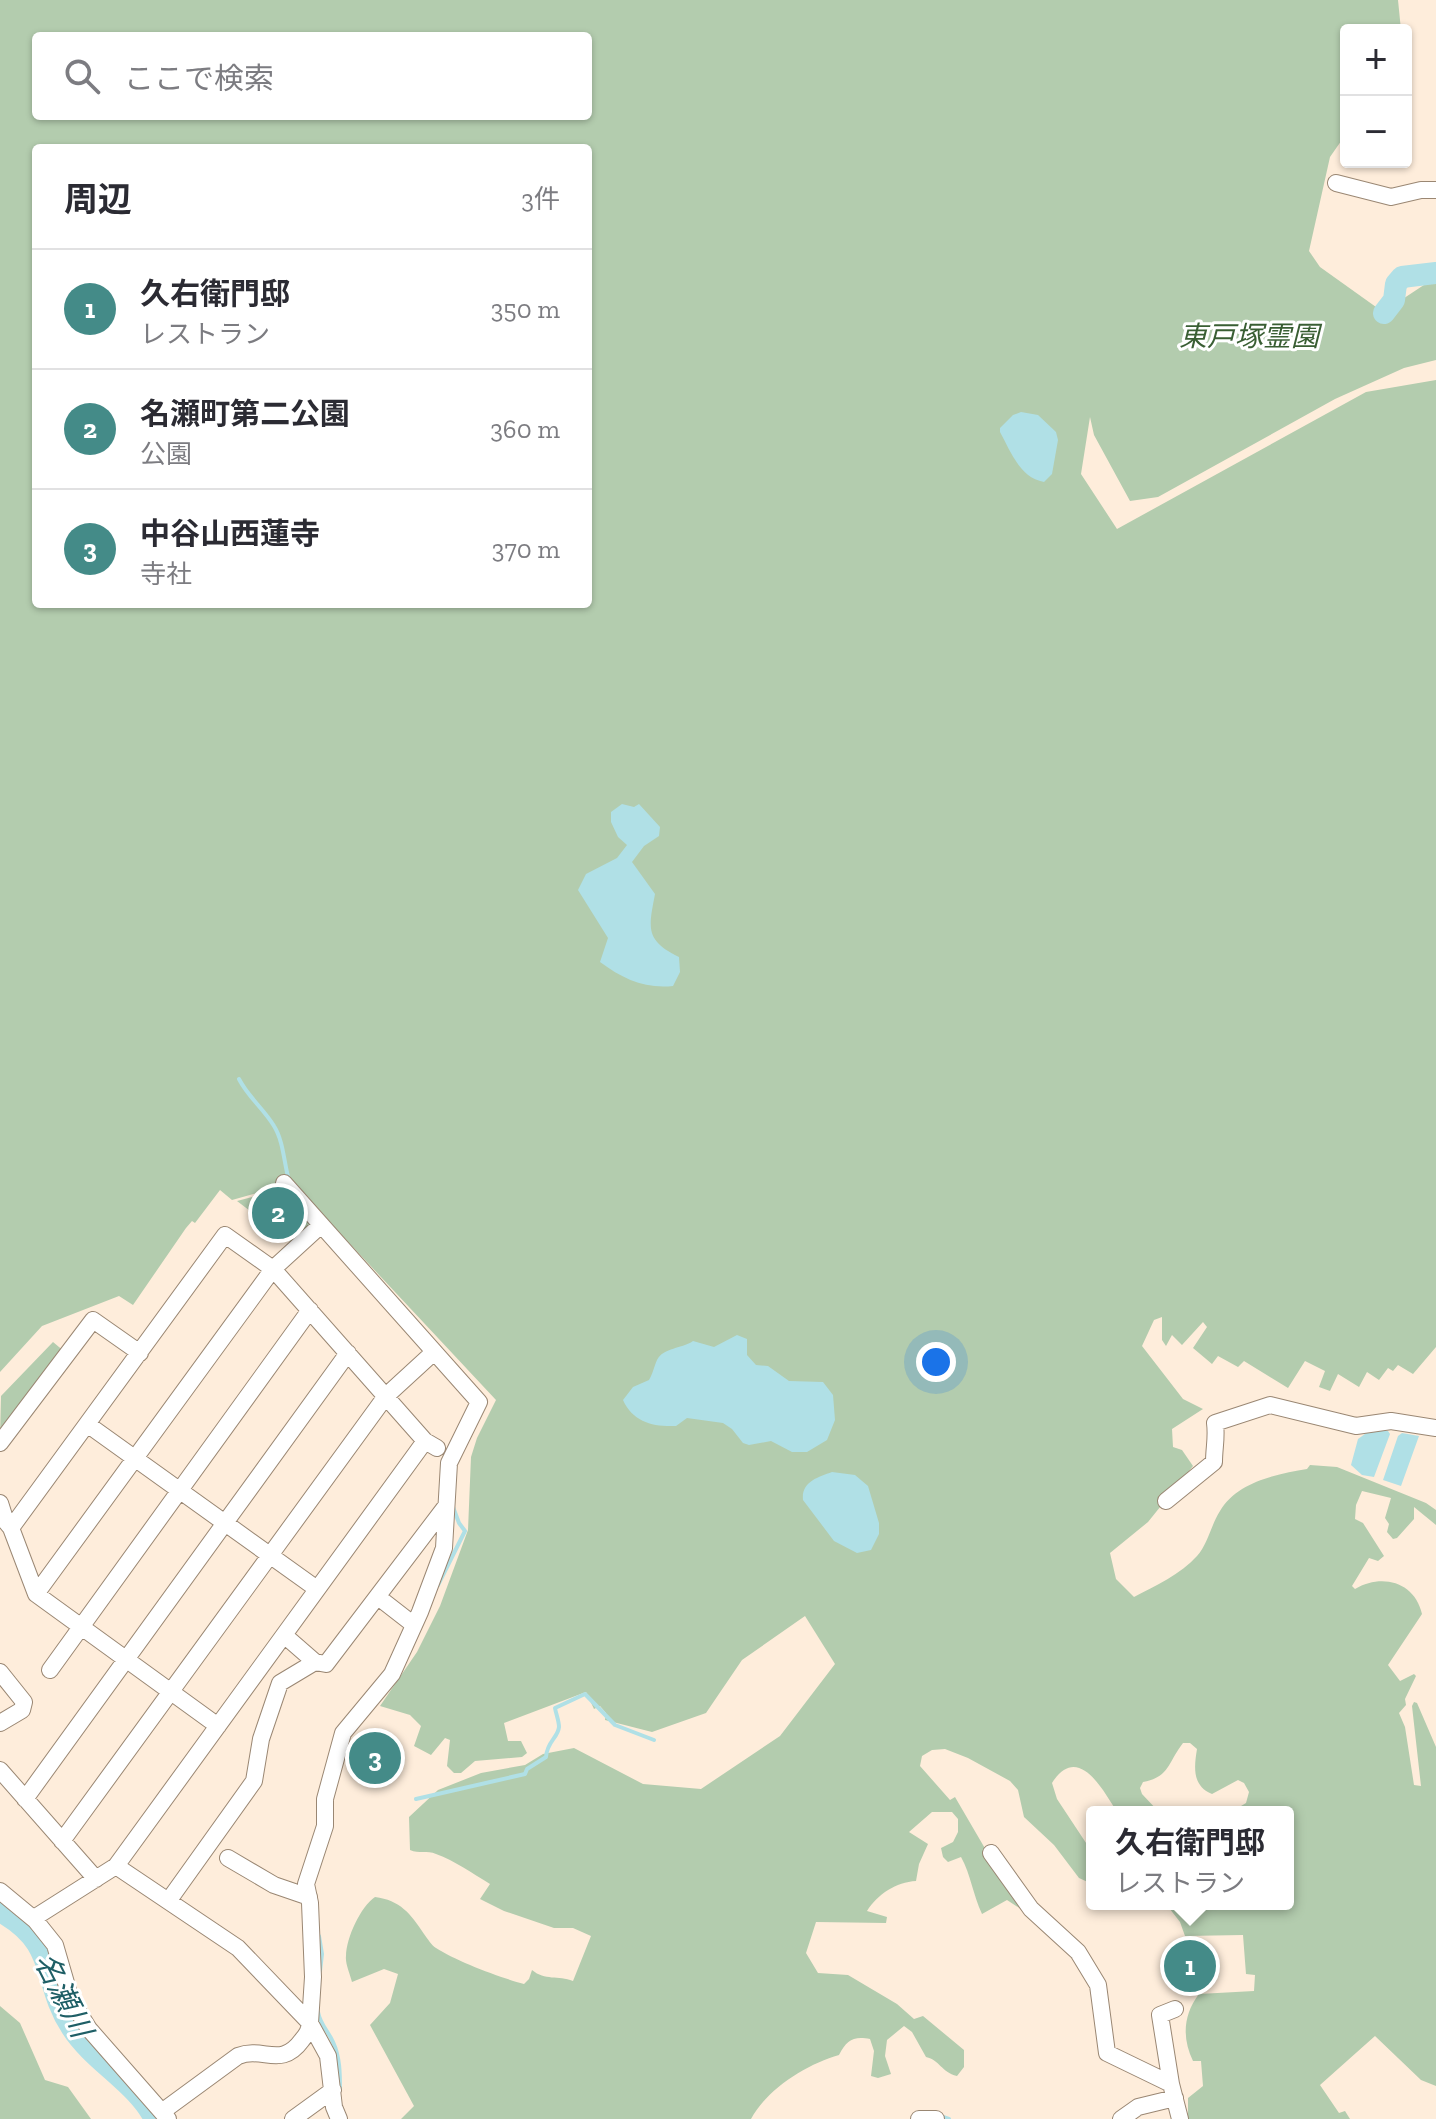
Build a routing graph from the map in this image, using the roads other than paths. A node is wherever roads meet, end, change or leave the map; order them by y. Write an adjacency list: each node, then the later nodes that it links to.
1 (1336, 183): 2 (street)
2 (1436, 190)
3 (284, 1183): 4 (street)
4 (321, 1225): 5 (street); 7 (street)
5 (273, 1269): 6 (street); 8 (street); 15 (street)
6 (310, 1310): 9 (street); 16 (street)
7 (434, 1352): 10 (street); 14 (street)
8 (140, 1353): 11 (street); 13 (street)
9 (348, 1353): 10 (street); 20 (street)
10 (386, 1396): 14 (street); 22 (street)
11 (87, 1424): 15 (street); 21 (street)
12 (1436, 1428): 17 (street)
13 (0, 1443)
14 (440, 1450): 19 (street); 23 (street)
15 (134, 1457): 16 (street); 24 (street)
16 (180, 1490): 20 (street); 27 (street)
17 (1166, 1501)
18 (0, 1503): 21 (street)
19 (447, 1505): 25 (street); 26 (street)
20 (224, 1522): 22 (street); 29 (street)
21 (11, 1528): 24 (street)
22 (269, 1555): 23 (street); 33 (street)
23 (317, 1589): 28 (street)
24 (36, 1594): 27 (street)
25 (378, 1597): 26 (street); 30 (street)
26 (414, 1625): 44 (street)
27 (81, 1626): 29 (street); 31 (street)
28 (284, 1635): 30 (street); 35 (street)
29 (126, 1659): 33 (street); 37 (street)
30 (315, 1662): 39 (street)
31 (50, 1670)
32 (0, 1672): 34 (street)
33 (172, 1692): 35 (street); 38 (street)
34 (0, 1723)
35 (218, 1726): 41 (street)
36 (0, 1770): 37 (street)
37 (25, 1799): 38 (street)
38 (62, 1841): 42 (street)
39 (219, 1852): 44 (street); 45 (street)
40 (991, 1853): 50 (street)
41 (116, 1866): 42 (street); 45 (street)
42 (96, 1879): 46 (street)
43 (0, 1891): 46 (street)
44 (309, 1897): 48 (street)
45 (169, 1900): 48 (street)
46 (34, 1918): 51 (street)
47 (1175, 2009): 50 (street)
48 (310, 2023): 49 (street); 51 (street)
49 (333, 2090): 52 (street); 53 (street)
50 (1173, 2091): 56 (street); 57 (street)
51 (166, 2115)
52 (293, 2119)
53 (339, 2119)
54 (919, 2119): 55 (street)
55 (936, 2119)
56 (1121, 2119)
57 (1180, 2119)

